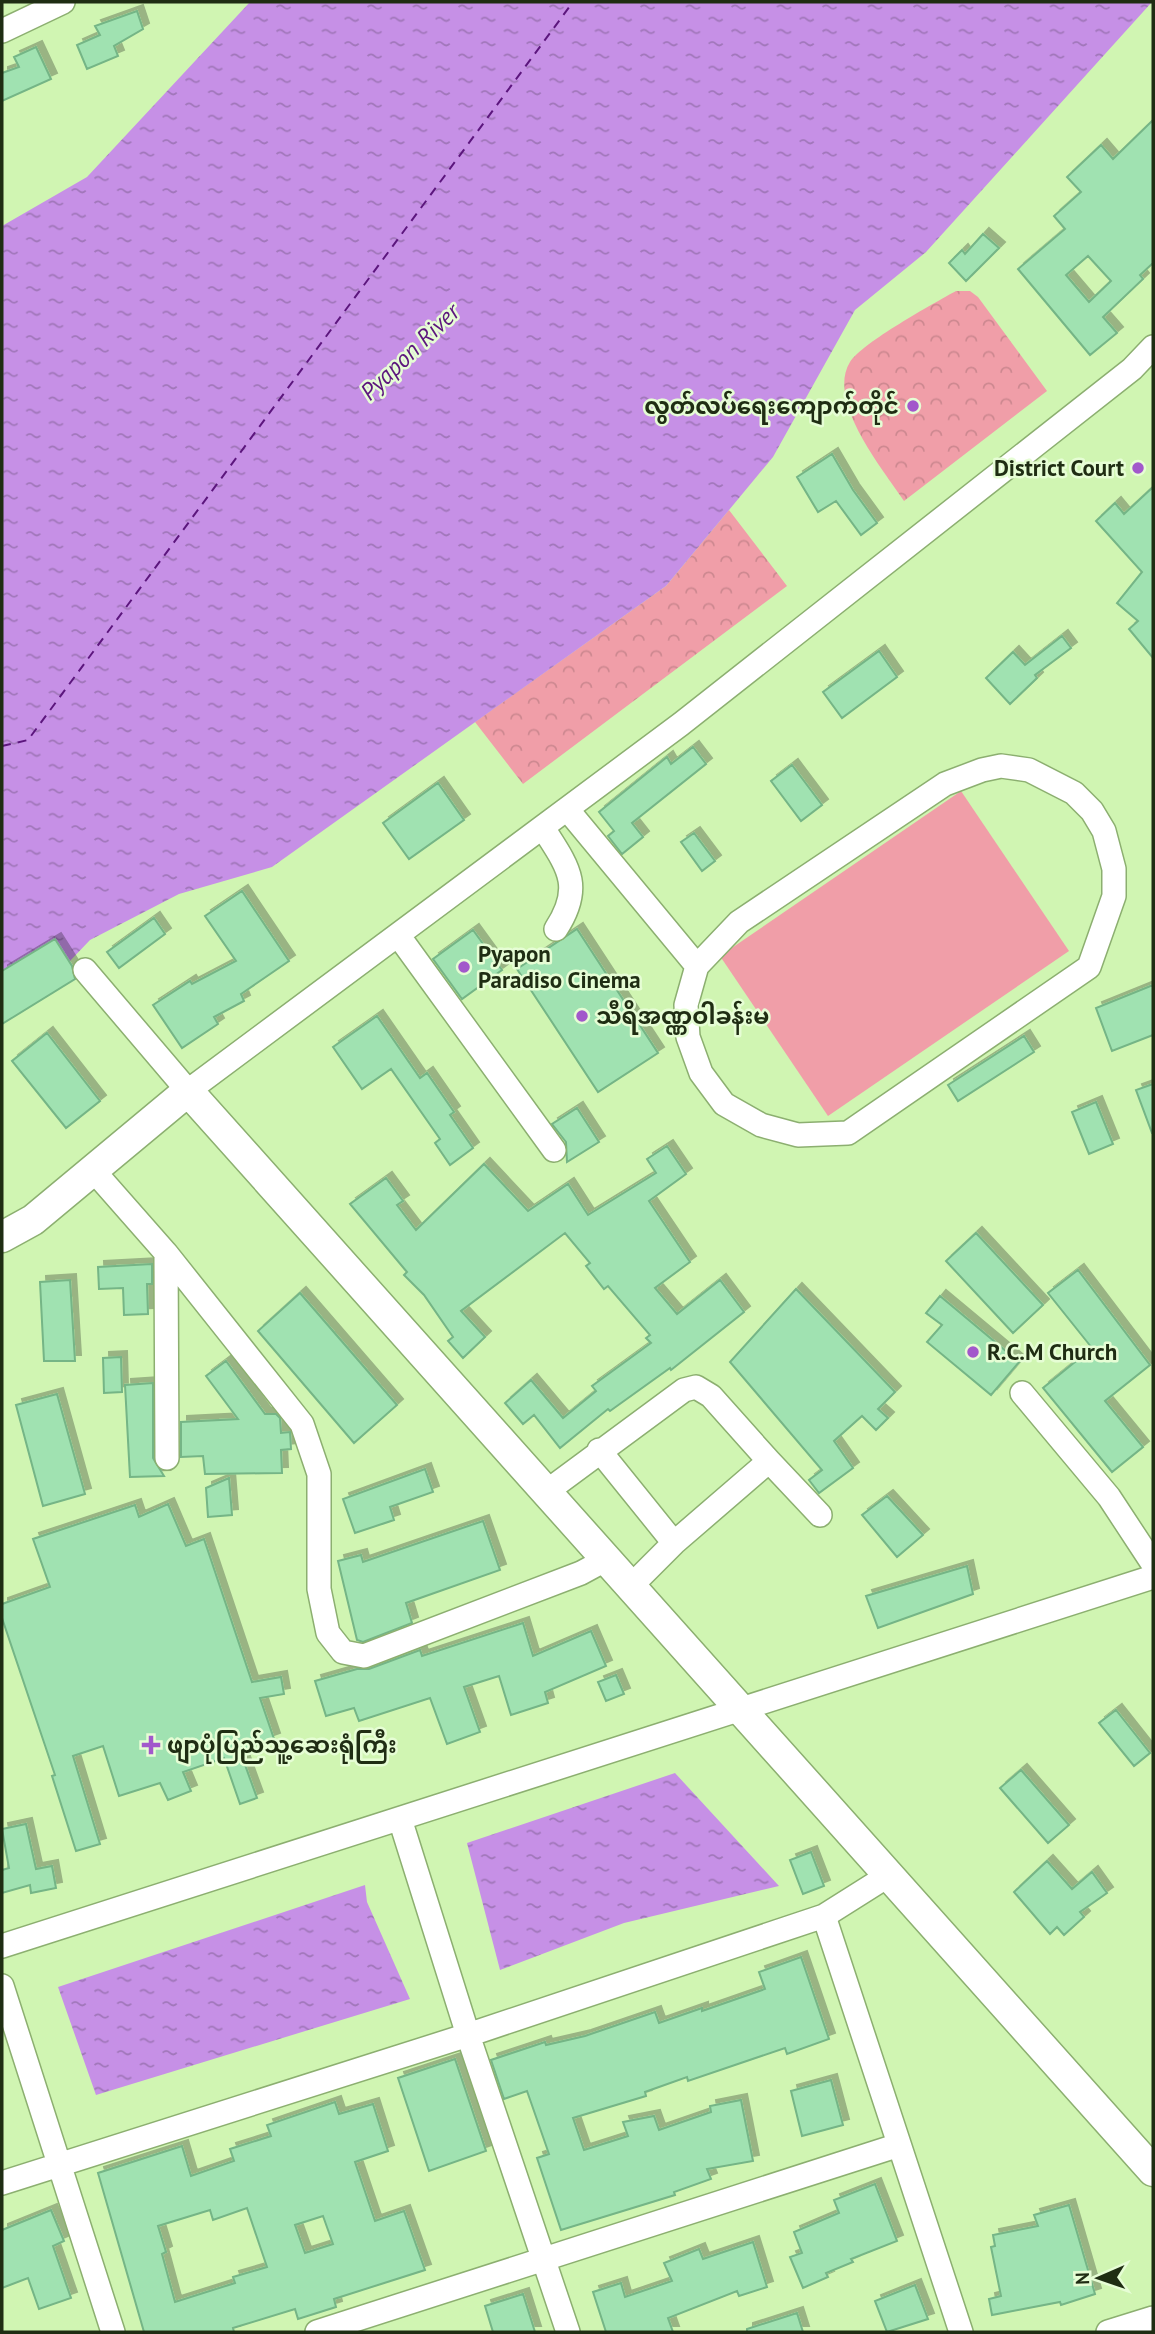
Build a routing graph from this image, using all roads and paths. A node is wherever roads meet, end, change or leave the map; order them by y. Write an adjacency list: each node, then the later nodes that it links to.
1 (63, 2): 2 (street)
2 (2, 31)
3 (1153, 347): 4 (street)
4 (567, 809): 5 (street); 8 (street)
5 (542, 828): 6 (street); 7 (street)
6 (556, 929)
7 (398, 935): 10 (street); 11 (street)
8 (698, 966): 8 (street)
9 (85, 970): 10 (street)
10 (188, 1091): 12 (main road); 19 (main road)
11 (554, 1150)
12 (93, 1170): 13 (main road); 14 (street)
13 (2, 1237)
14 (166, 1253): 17 (street); 22 (street)
15 (1022, 1393): 23 (street)
16 (599, 1450): 18 (street); 19 (street); 21 (street)
17 (167, 1458)
18 (769, 1461): 20 (street); 21 (street)
19 (547, 1492): 22 (main road)
20 (820, 1516)
21 (674, 1543): 25 (street)
22 (605, 1560): 25 (main road)
23 (1153, 1564)
24 (1153, 1577): 26 (street)
25 (629, 1588): 26 (main road)
26 (741, 1710): 27 (street); 28 (main road)
27 (400, 1819): 30 (street); 32 (street)
28 (889, 1875): 29 (street); 35 (main road)
29 (824, 1916): 32 (street); 33 (street)
30 (2, 1945)
31 (2, 1986): 34 (street)
32 (468, 2035): 34 (street); 37 (street)
33 (899, 2145): 37 (street); 42 (street)
34 (58, 2165): 36 (street); 39 (street)
35 (1153, 2171)
36 (2, 2183)
37 (545, 2259): 40 (street); 41 (street)
38 (1153, 2318): 43 (street)
39 (113, 2332)
40 (317, 2332)
41 (568, 2332)
42 (961, 2332)
43 (1108, 2332)

